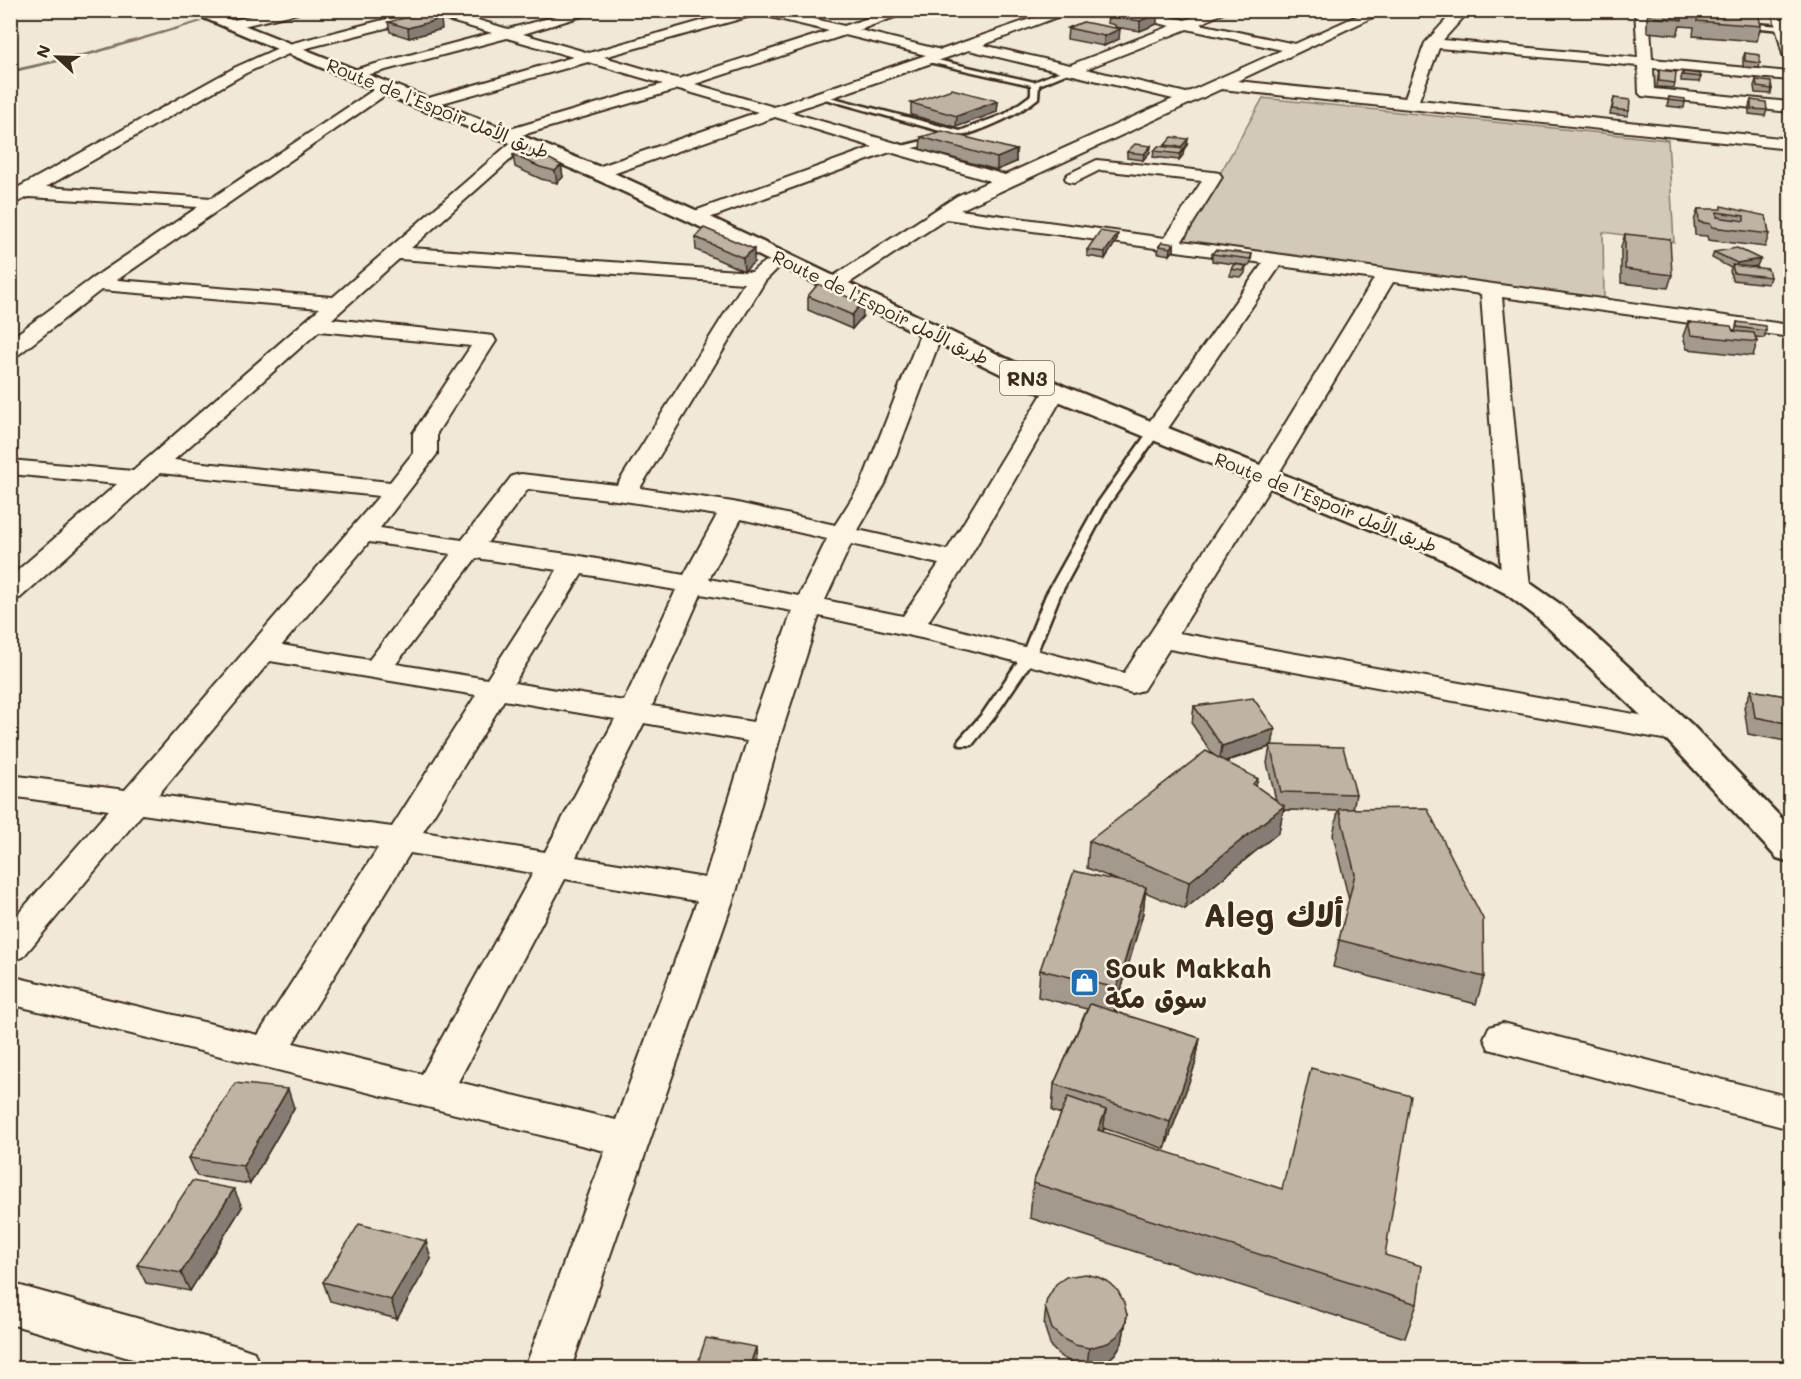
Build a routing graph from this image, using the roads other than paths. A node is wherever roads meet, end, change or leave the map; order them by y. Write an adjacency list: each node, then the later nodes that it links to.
1 (192, 10): 14 (highway, Route de l’Espoir طريق الأمل / RN3)
2 (293, 10): 14 (street)
3 (596, 10): 19 (street)
4 (757, 10): 18 (street); 26 (street)
5 (908, 10): 18 (street)
6 (1070, 10): 21 (street)
7 (1118, 10): 15 (street)
8 (1223, 10): 15 (street)
9 (1382, 10): 23 (street)
10 (1464, 10): 20 (street)
11 (1778, 10): 17 (street)
12 (437, 11): 19 (street); 22 (street)
13 (1646, 15): 27 (street)
14 (230, 25): 22 (highway, Route de l’Espoir طريق الأمل / RN3)
15 (1187, 25): 23 (street); 28 (street)
16 (1735, 25): 17 (lane)
17 (1782, 28): 24 (street)
18 (845, 31): 25 (street); 31 (street)
19 (510, 34): 26 (street); 29 (street)
20 (1432, 43): 27 (street); 38 (street)
21 (967, 45): 25 (street); 28 (street)
22 (290, 48): 29 (highway, Route de l’Espoir طريق الأمل / RN3); 48 (street)
23 (1298, 49): 33 (street)
24 (1791, 55)
25 (933, 57): 32 (lane); 35 (street)
26 (588, 59): 31 (street); 37 (street)
27 (1645, 63): 30 (street); 39 (street)
28 (1071, 70): 32 (lane); 36 (street)
29 (354, 74): 34 (highway, Route de l’Espoir طريق الأمل / RN3)
30 (1791, 76)
31 (680, 84): 40 (street); 42 (street)
32 (1035, 84): 41 (lane)
33 (1218, 84): 36 (street); 38 (street)
34 (386, 88): 37 (highway, Route de l’Espoir طريق الأمل / RN3); 50 (street)
35 (822, 97): 40 (street); 41 (lane)
36 (1188, 98): 47 (street)
37 (423, 104): 42 (highway, Route de l’Espoir طريق الأمل / RN3)
38 (1410, 105): 43 (street)
39 (1791, 107)
40 (774, 112): 44 (street); 45 (street)
41 (959, 133): 44 (lane)
42 (514, 138): 45 (highway, Route de l’Espoir طريق الأمل / RN3); 54 (street)
43 (1791, 144)
44 (895, 148): 47 (street); 52 (street)
45 (598, 173): 52 (highway, Route de l’Espoir طريق الأمل / RN3)
46 (1074, 178): 53 (street)
47 (1004, 180): 51 (street)
48 (19, 191): 49 (street); 50 (street)
49 (10, 200)
50 (213, 203): 59 (street)
51 (942, 213): 53 (street); 60 (street)
52 (695, 217): 55 (highway, Route de l’Espoir طريق الأمل / RN3)
53 (1169, 246): 56 (street)
54 (395, 253): 58 (street); 62 (street)
55 (779, 258): 58 (street); 60 (highway, Route de l’Espoir طريق الأمل / RN3)
56 (1274, 261): 57 (street); 68 (street)
57 (1386, 276): 61 (street); 71 (street)
58 (757, 278): 73 (street)
59 (97, 284): 62 (street); 66 (street)
60 (833, 285): 65 (highway, Route de l’Espoir طريق الأمل / RN3)
61 (1491, 289): 64 (street); 81 (street)
62 (338, 303): 63 (street)
63 (314, 324): 70 (street); 72 (street)
64 (1791, 331)
65 (932, 332): 67 (highway, Route de l’Espoir طريق الأمل / RN3); 76 (street)
66 (10, 350)
67 (1055, 391): 68 (highway, Route de l’Espoir طريق الأمل / RN3); 78 (street)
68 (1154, 432): 71 (highway, Route de l’Espoir طريق الأمل / RN3); 87 (lane)
69 (10, 467): 70 (street)
70 (147, 472): 72 (street); 82 (street)
71 (1264, 478): 81 (highway, Route de l’Espoir طريق الأمل / RN3); 85 (street)
72 (396, 490): 75 (street)
73 (624, 493): 74 (street); 77 (street)
74 (733, 510): 76 (street); 80 (street)
75 (362, 533): 77 (street); 86 (street)
76 (843, 534): 78 (street); 83 (street)
77 (470, 548): 79 (street); 88 (street)
78 (955, 560): 84 (street)
79 (575, 564): 80 (street); 89 (street)
80 (692, 584): 83 (street); 90 (street)
81 (1516, 587): 91 (highway, Route de l’Espoir طريق الأمل / RN3)
82 (10, 592)
83 (808, 606): 84 (street); 92 (street)
84 (911, 626): 87 (street)
85 (1162, 639): 87 (street); 91 (street)
86 (263, 651): 88 (street); 95 (street)
87 (1028, 657): 93 (lane)
88 (377, 669): 89 (street)
89 (496, 689): 90 (street); 96 (street)
90 (634, 712): 92 (street); 98 (street)
91 (1679, 732): 97 (highway, Route de l’Espoir طريق الأمل / RN3)
92 (765, 734): 99 (street)
93 (966, 742)
94 (10, 785): 95 (street)
95 (133, 803): 96 (street); 100 (street)
96 (402, 840): 98 (street); 103 (street)
97 (1791, 849)
98 (555, 865): 99 (street); 104 (street)
99 (718, 892): 106 (street)
100 (10, 948)
101 (10, 990): 103 (street)
102 (1503, 1038): 105 (street)
103 (267, 1053): 104 (street)
104 (432, 1093): 106 (street)
105 (1791, 1113)
106 (629, 1140): 109 (street)
107 (15, 1311): 108 (street)
108 (237, 1368)
109 (548, 1368)

